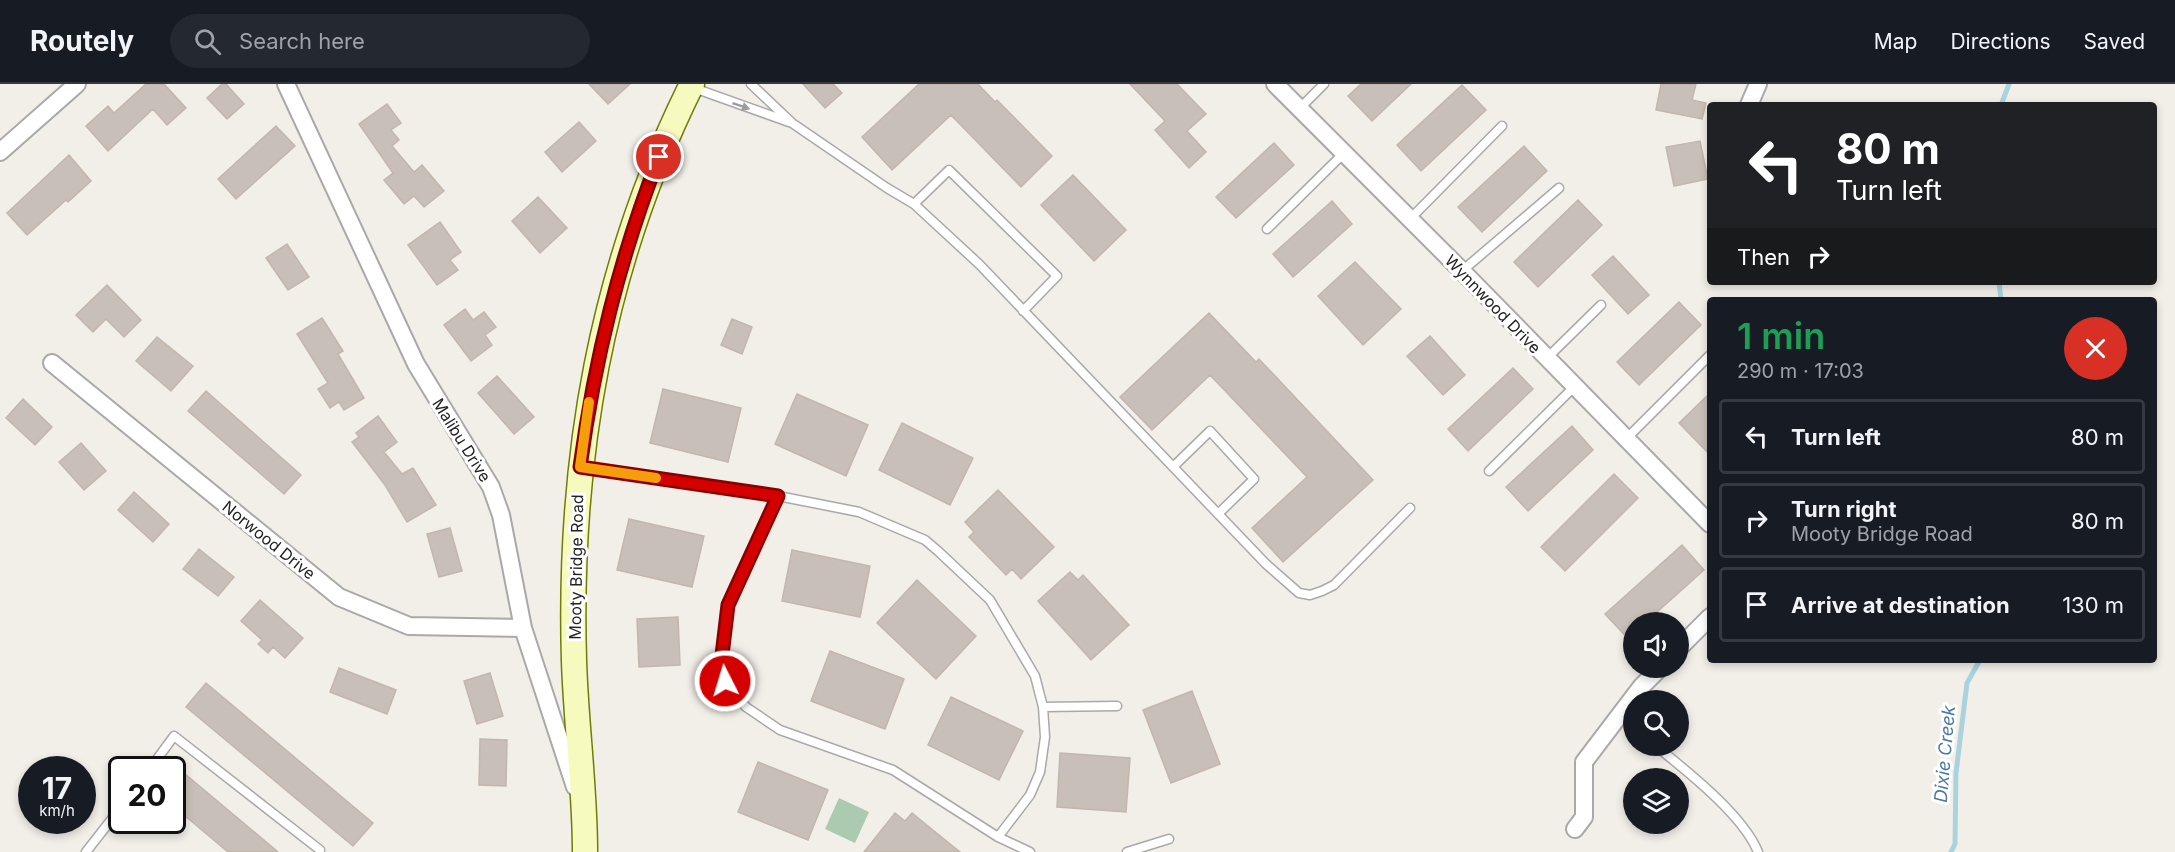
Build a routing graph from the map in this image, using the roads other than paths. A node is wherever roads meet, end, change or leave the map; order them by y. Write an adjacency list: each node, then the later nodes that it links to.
1 (77, 84): 12 (street)
2 (286, 84): 34 (street, Malibu Drive)
3 (751, 84): 10 (lane)
4 (1275, 84): 9 (street, Wynnwood Drive)
5 (1324, 84): 9 (lane)
6 (1758, 84): 8 (street)
7 (691, 86): 10 (lane, one-way to 10); 26 (main road, Mooty Bridge Road)
8 (1750, 102)
9 (1299, 109): 13 (street, Wynnwood Drive)
10 (792, 123): 15 (lane)
11 (1502, 126): 16 (lane)
12 (0, 152)
13 (1343, 154): 16 (street, Wynnwood Drive); 17 (lane)
14 (1559, 188): 18 (lane)
15 (914, 204): 20 (lane); 20 (lane)
16 (1409, 220): 18 (street, Wynnwood Drive)
17 (1267, 229)
18 (1462, 271): 22 (street, Wynnwood Drive)
19 (1601, 305): 22 (lane)
20 (1023, 311): 27 (lane)
21 (1707, 358): 25 (lane)
22 (1546, 359): 24 (street, Wynnwood Drive)
23 (52, 363): 34 (street, Norwood Drive)
24 (1575, 386): 25 (street, Wynnwood Drive); 28 (lane)
25 (1626, 439): 32 (street, Wynnwood Drive)
26 (580, 467): 29 (lane); 43 (main road, Mooty Bridge Road)
27 (1173, 467): 31 (lane); 31 (lane)
28 (1489, 471)
29 (778, 496): 38 (lane); 46 (lane)
30 (1410, 508): 31 (lane)
31 (1218, 514)
32 (1707, 521)
33 (1707, 620): 35 (street)
34 (523, 628): 43 (street, Malibu Drive)
35 (1689, 638)
36 (1650, 678): 39 (street)
37 (1117, 706): 38 (lane)
38 (1043, 707): 46 (lane)
39 (1620, 715): 40 (lane); 45 (street)
40 (1623, 717)
41 (159, 756): 48 (lane)
42 (1667, 756): 53 (lane)
43 (585, 816): 50 (main road, Mooty Bridge Road)
44 (108, 824): 49 (lane)
45 (1575, 830)
46 (998, 837): 51 (lane)
47 (1169, 839): 52 (lane)
48 (320, 850)
49 (86, 852)
50 (585, 852)
51 (1030, 852)
52 (1127, 852)
53 (1758, 852)

